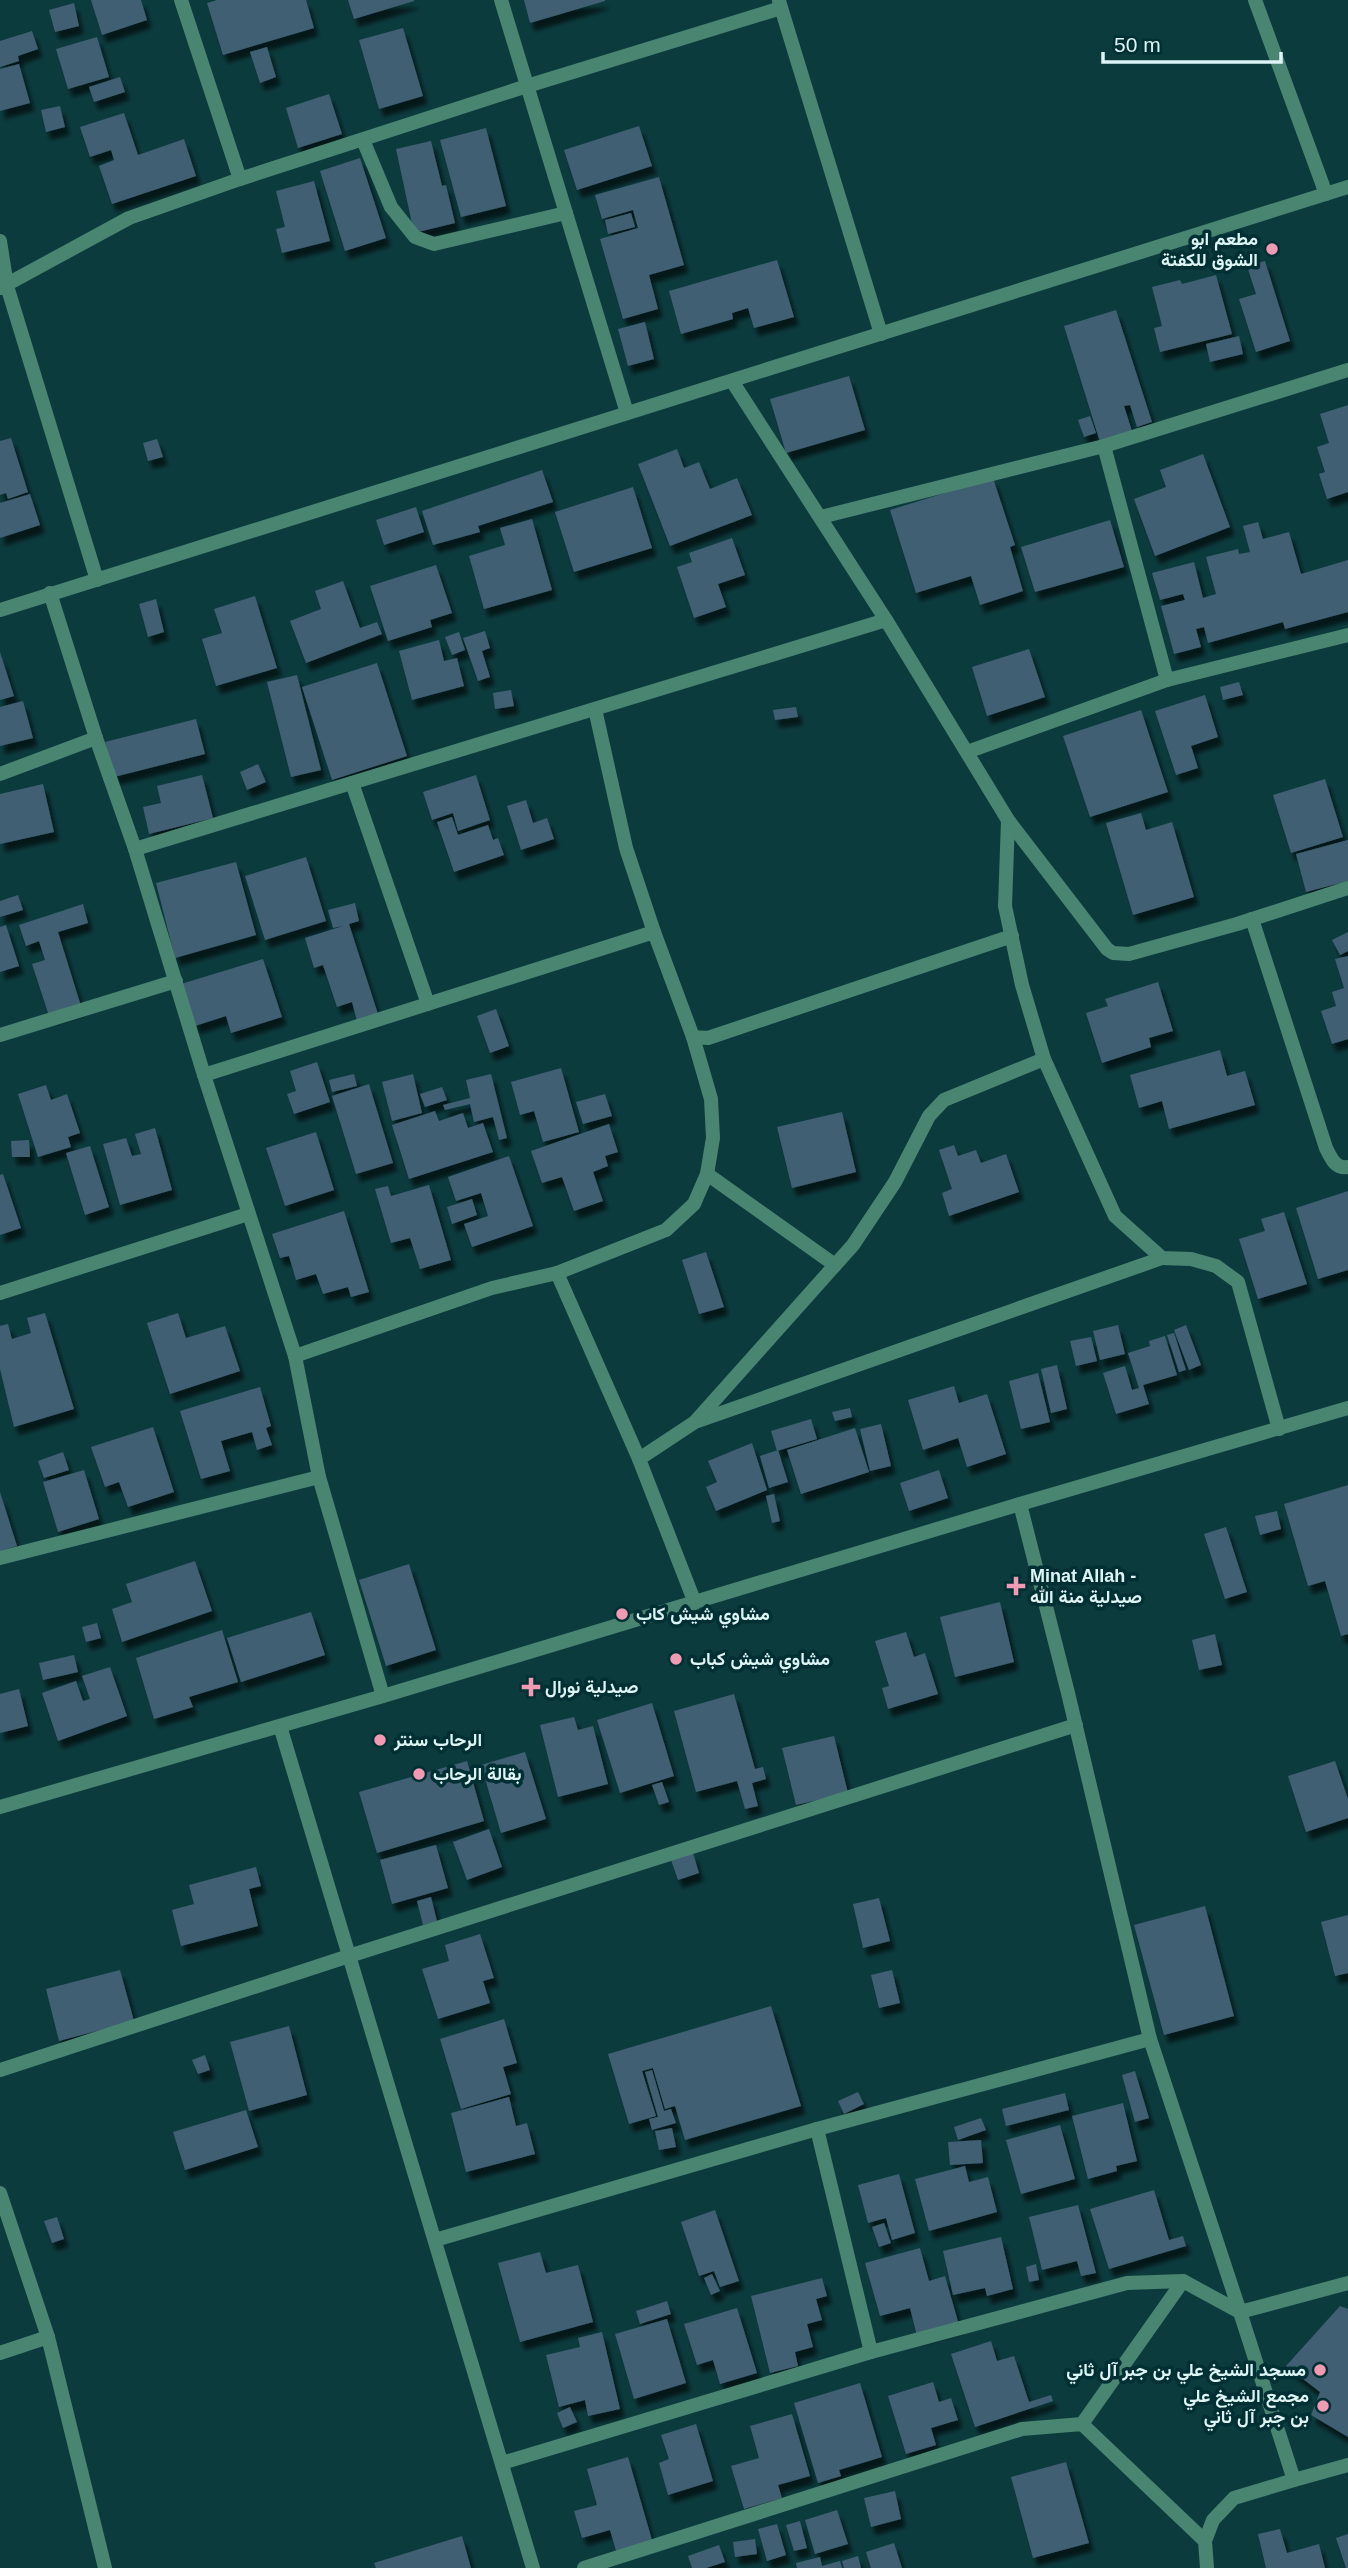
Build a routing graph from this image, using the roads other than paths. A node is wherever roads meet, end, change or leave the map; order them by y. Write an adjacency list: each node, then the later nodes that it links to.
1 (181, 0): 7 (street)
2 (501, 0): 5 (street)
3 (1255, 0): 9 (street)
4 (780, 4): 5 (street); 13 (street)
5 (527, 86): 6 (street); 10 (street)
6 (363, 140): 7 (street); 10 (street)
7 (240, 179): 12 (street)
8 (1348, 187): 9 (street)
9 (1325, 194): 13 (street)
10 (566, 213): 16 (street)
11 (0, 241): 12 (street)
12 (4, 287): 19 (street)
13 (881, 334): 15 (street)
14 (1348, 370): 17 (street)
15 (732, 381): 16 (street); 18 (street)
16 (627, 414): 19 (street)
17 (1104, 446): 18 (street); 24 (street)
18 (821, 517): 22 (street)
19 (97, 580): 20 (street)
20 (50, 593): 21 (street); 26 (street)
21 (0, 610)
22 (887, 620): 25 (street); 27 (street)
23 (1348, 635): 24 (street)
24 (1167, 680): 27 (street)
25 (595, 709): 29 (street); 34 (street)
26 (96, 738): 28 (street); 31 (street)
27 (967, 752): 30 (street)
28 (0, 774)
29 (352, 783): 31 (street); 37 (street)
30 (1008, 820): 33 (street); 35 (street)
31 (135, 849): 36 (street)
32 (1348, 888): 33 (street)
33 (1252, 919): 42 (street)
34 (654, 932): 37 (street); 39 (street)
35 (1012, 936): 39 (street); 40 (street)
36 (176, 981): 38 (street); 41 (street)
37 (428, 1004): 41 (street)
38 (0, 1035)
39 (694, 1037): 43 (street)
40 (1044, 1059): 45 (street); 46 (street)
41 (204, 1075): 44 (street)
42 (1348, 1167)
43 (707, 1174): 46 (street); 47 (street)
44 (248, 1214): 48 (street); 49 (street)
45 (1162, 1258): 51 (street); 52 (street)
46 (835, 1265): 51 (street)
47 (557, 1273): 49 (street); 53 (street)
48 (0, 1293)
49 (295, 1356): 54 (street)
50 (1348, 1408): 52 (street)
51 (695, 1422): 53 (street)
52 (1279, 1429): 55 (street)
53 (639, 1459): 57 (street)
54 (319, 1477): 56 (street); 58 (street)
55 (1020, 1504): 57 (street); 59 (street)
56 (0, 1558)
57 (695, 1602): 58 (street)
58 (383, 1696): 60 (street)
59 (1076, 1725): 62 (street); 63 (street)
60 (280, 1726): 61 (street); 62 (street)
61 (0, 1807)
62 (349, 1956): 64 (street); 67 (street)
63 (1150, 2039): 65 (street); 70 (street)
64 (0, 2070)
65 (817, 2129): 67 (street); 72 (street)
66 (0, 2193): 71 (street)
67 (435, 2240): 75 (street)
68 (1183, 2281): 70 (street); 72 (street); 74 (street)
69 (1348, 2283): 70 (street)
70 (1240, 2312): 77 (street)
71 (48, 2337): 73 (street); 79 (street)
72 (871, 2352): 75 (street)
73 (0, 2353)
74 (1082, 2424): 78 (street); 81 (street)
75 (502, 2463): 80 (street)
76 (1348, 2465): 77 (street)
77 (1294, 2480): 78 (street)
78 (1205, 2540): 82 (street)
79 (105, 2568)
80 (533, 2568)
81 (584, 2568)
82 (1207, 2568)

